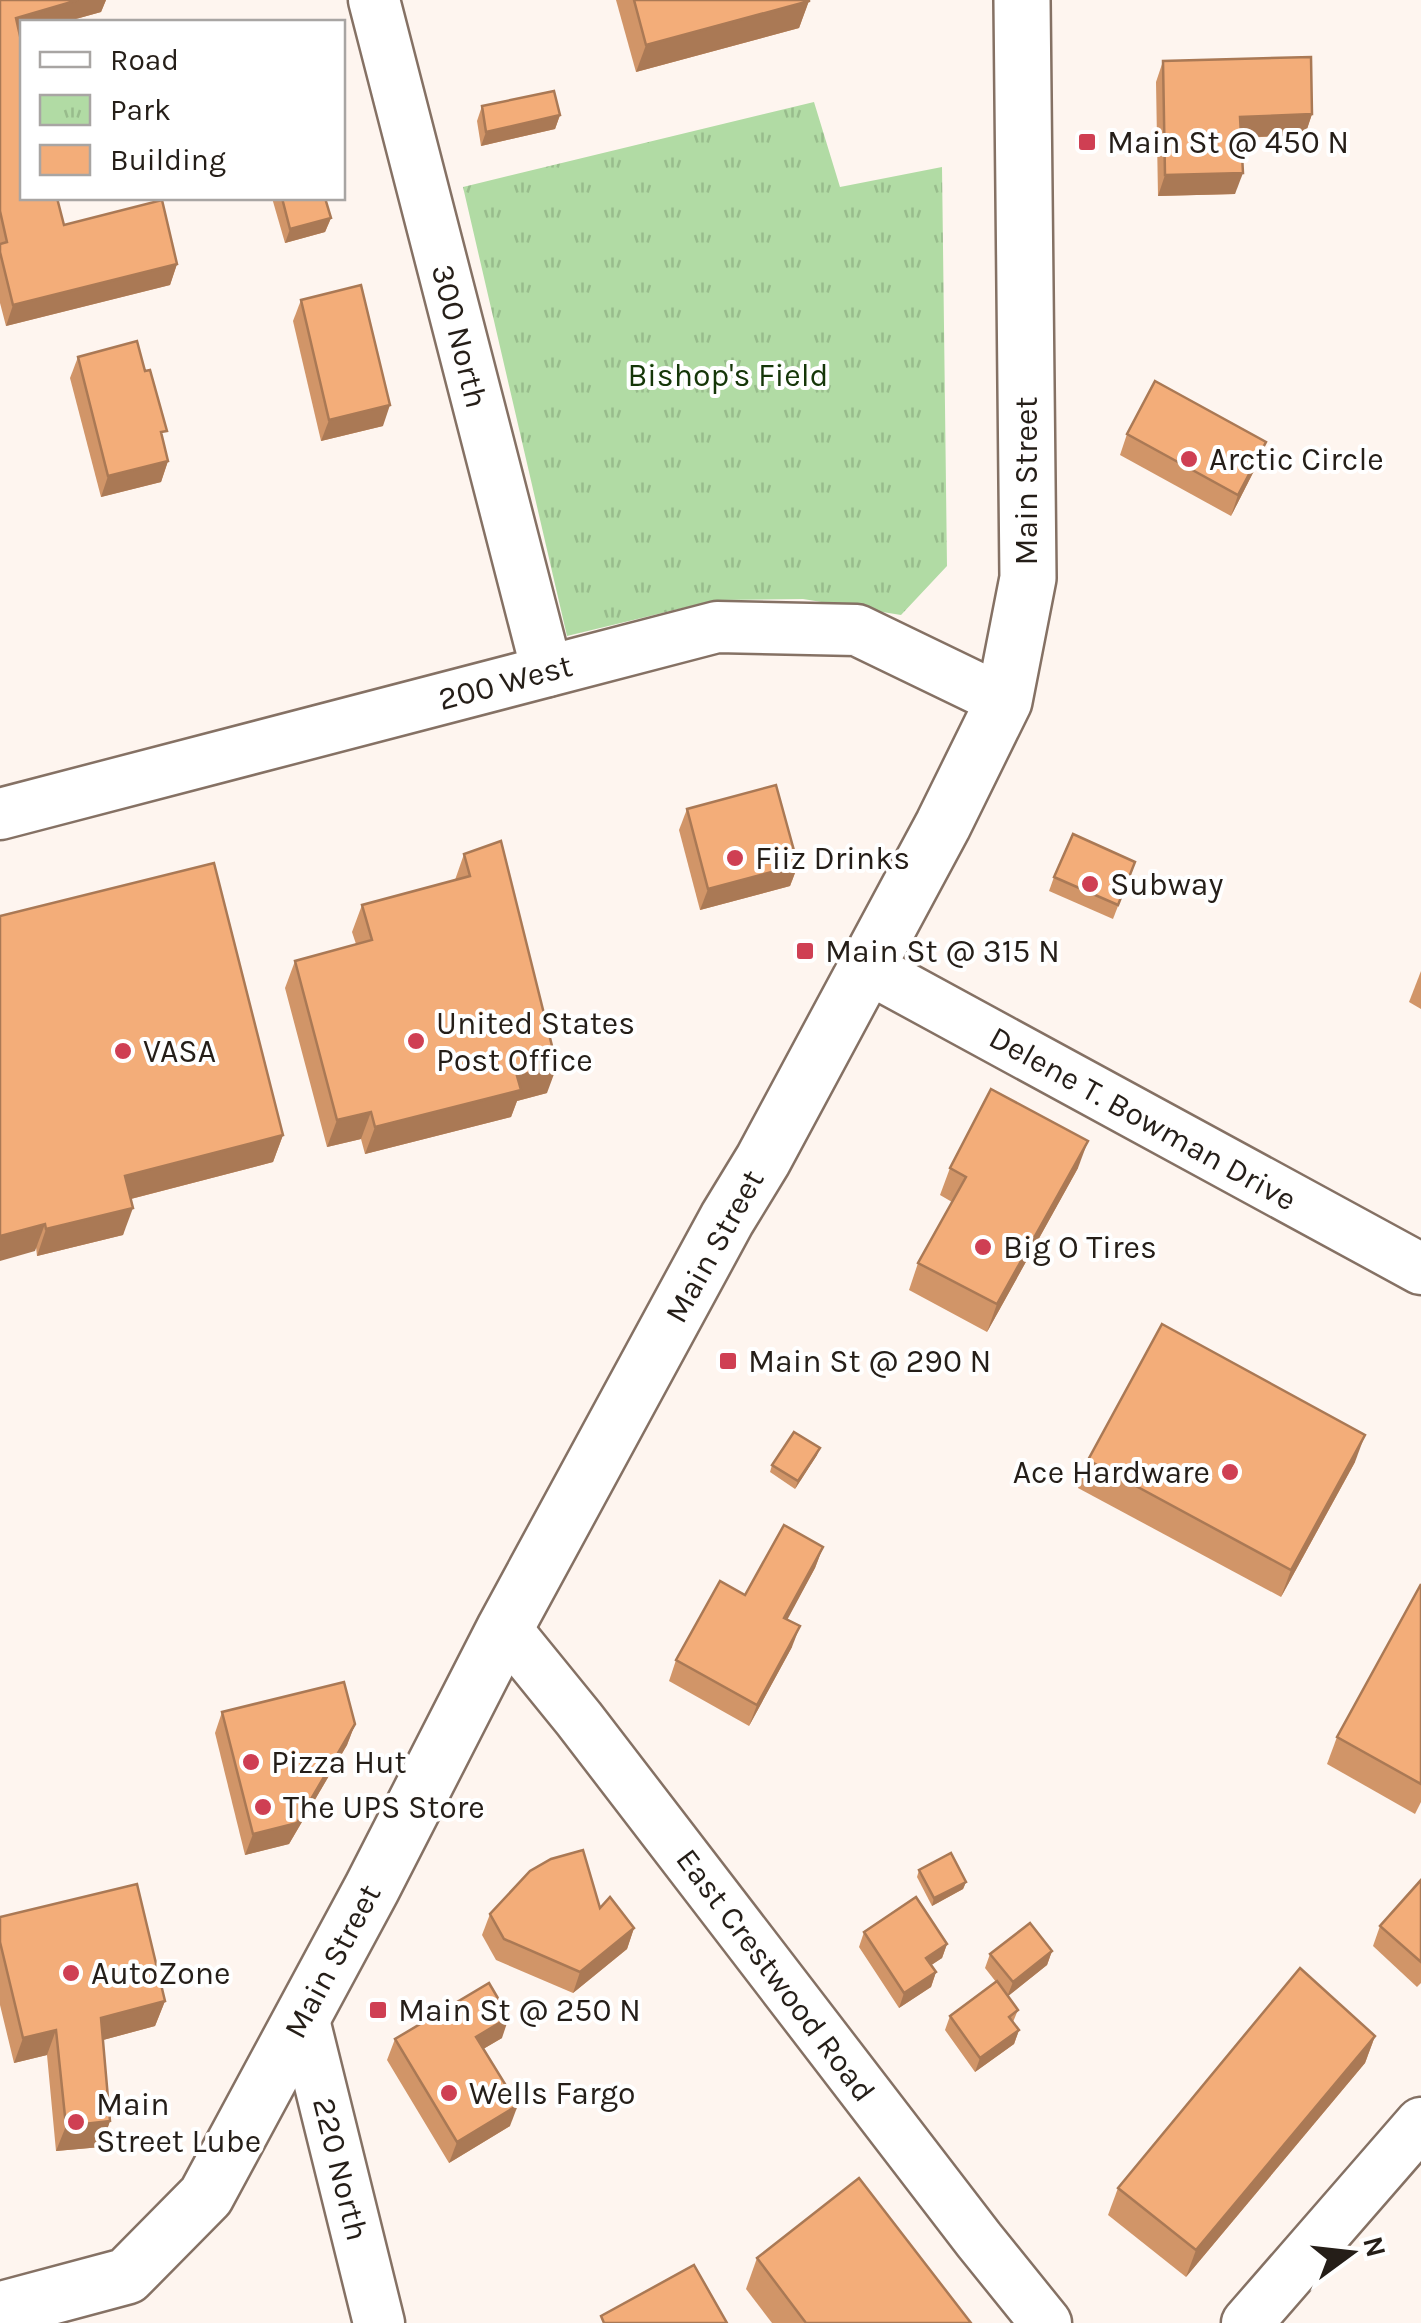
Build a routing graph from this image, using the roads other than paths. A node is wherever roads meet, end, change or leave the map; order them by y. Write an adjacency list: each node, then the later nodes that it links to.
1 (374, 0): 3 (street, 300 North)
2 (1022, 0): 4 (main road, Main Street)
3 (546, 671): 4 (street, 200 West); 5 (street, 200 West)
4 (1004, 701): 6 (main road, Main Street)
5 (0, 814)
6 (866, 967): 7 (street, Delene T. Bowman Drive); 8 (main road, Main Street)
7 (1421, 1269)
8 (505, 1628): 9 (main road, Main Street); 13 (street, East Crestwood Road)
9 (302, 2016): 11 (main road, Main Street); 12 (street, 220 North)
10 (1421, 2123): 14 (street)
11 (0, 2310)
12 (379, 2323)
13 (1046, 2323)
14 (1246, 2323)

